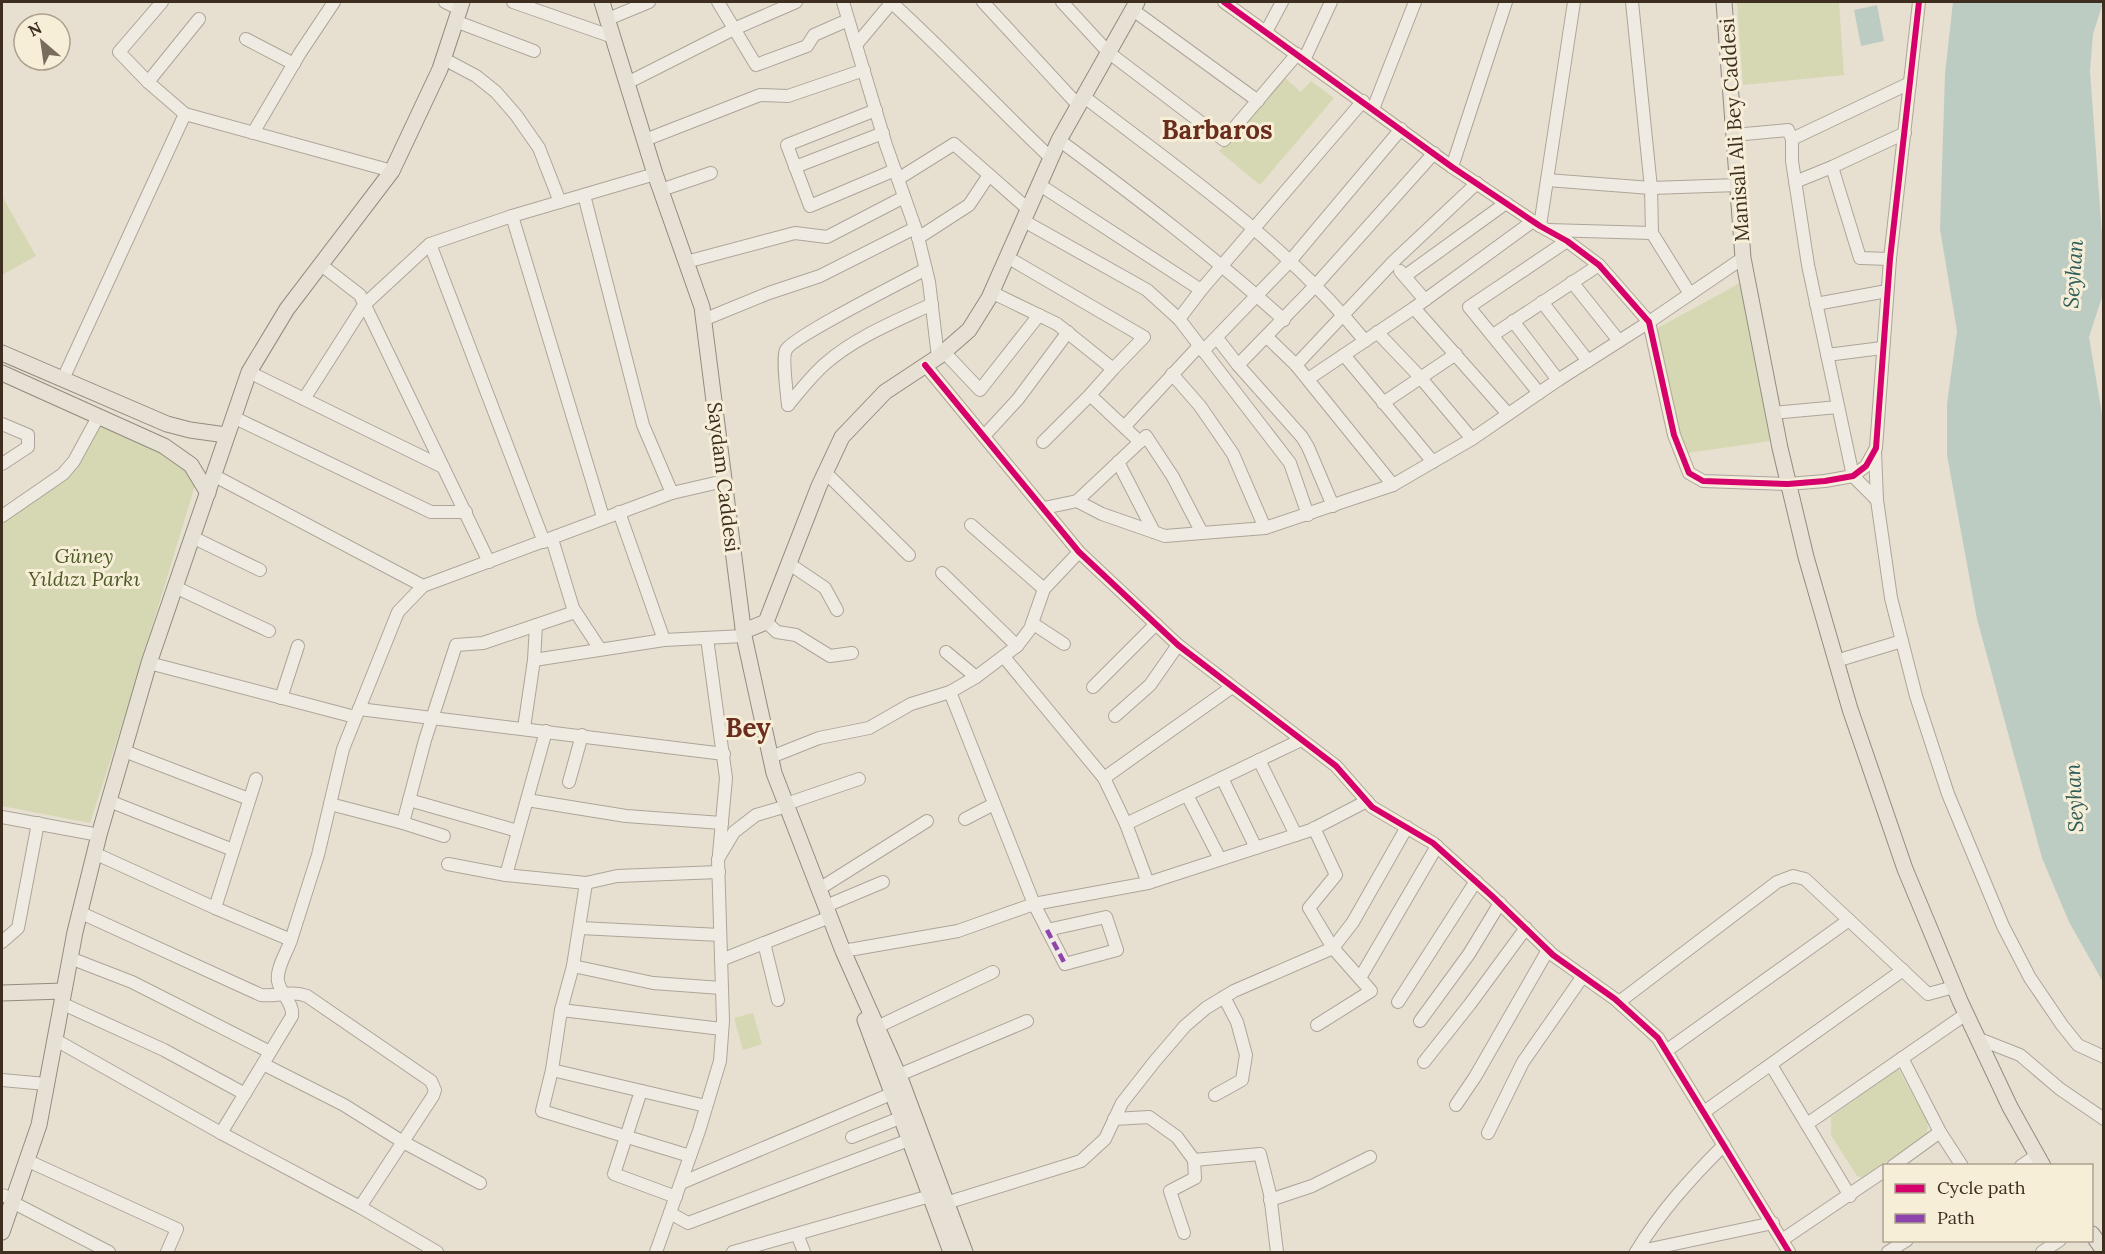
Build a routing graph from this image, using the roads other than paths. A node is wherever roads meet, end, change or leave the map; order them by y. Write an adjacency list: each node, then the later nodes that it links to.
1 (334, 2): 36 (street)
2 (445, 2): 23 (street)
3 (513, 2): 29 (street)
4 (602, 2): 25 (main road, Saydam Caddesi)
5 (649, 2): 25 (street)
6 (718, 2): 27 (street)
7 (796, 2): 27 (street)
8 (843, 2): 26 (street)
9 (892, 2): 31 (street); 56 (street)
10 (983, 2): 41 (street)
11 (1062, 2): 33 (street)
12 (1282, 2): 28 (street)
13 (1330, 2): 34 (street)
14 (1415, 2): 44 (street)
15 (1506, 2): 58 (street)
16 (1574, 2): 65 (street)
17 (1632, 2): 70 (street)
18 (1724, 2): 51 (main road, Manisalı Ali Bey Caddesi)
19 (1919, 2): 40 (street)
20 (1229, 3): 28 (street)
21 (155, 4): 38 (street)
22 (1135, 6): 33 (main road); 42 (street)
23 (459, 10): 32 (street); 35 (main road)
24 (199, 19): 38 (street)
25 (608, 19): 29 (main road, Saydam Caddesi)
26 (848, 20): 27 (street); 31 (street)
27 (734, 29): 39 (street)
28 (1266, 32): 34 (street)
29 (613, 37): 39 (main road, Saydam Caddesi)
30 (246, 39): 36 (street)
31 (856, 45): 37 (street)
32 (534, 51)
33 (1108, 52): 41 (main road); 42 (street)
34 (1300, 57): 42 (street); 43 (street)
35 (444, 59): 60 (main road); 74 (street)
36 (294, 64): 48 (street)
37 (864, 70): 45 (street); 53 (street)
38 (148, 82): 46 (street)
39 (627, 83): 53 (main road, Saydam Caddesi)
40 (1910, 83): 50 (street); 52 (street)
41 (1081, 100): 54 (main road); 79 (street)
42 (1258, 101)
43 (1363, 101): 44 (street); 79 (street)
44 (1373, 109): 47 (street)
45 (876, 110): 49 (street); 57 (street)
46 (185, 114): 48 (street); 137 (street)
47 (1401, 129): 55 (street); 87 (street)
48 (253, 133): 60 (street)
49 (883, 133): 57 (street); 63 (street)
50 (1905, 133): 59 (street); 86 (street)
51 (1734, 135): 52 (street); 69 (main road, Manisalı Ali Bey Caddesi)
52 (1792, 139): 66 (street)
53 (645, 140): 62 (main road, Saydam Caddesi)
54 (1059, 140): 56 (main road); 92 (street)
55 (1434, 153): 58 (street); 96 (street)
56 (1051, 158): 68 (main road)
57 (795, 167): 63 (street)
58 (1452, 167): 67 (street)
59 (1832, 167): 66 (street); 86 (street)
60 (392, 171): 90 (main road)
61 (711, 173): 71 (street)
62 (655, 174): 71 (main road, Saydam Caddesi); 72 (street)
63 (897, 174): 64 (street); 73 (street)
64 (988, 175): 76 (street); 80 (street)
65 (1547, 180): 70 (street); 78 (street)
66 (1795, 182): 106 (street)
67 (1477, 183): 75 (street); 89 (street)
68 (1040, 185): 76 (main road); 97 (street)
69 (1738, 185): 70 (street); 85 (main road, Manisalı Ali Bey Caddesi)
70 (1651, 188): 81 (street)
71 (661, 190): 88 (main road, Saydam Caddesi)
72 (584, 195): 74 (street); 167 (street)
73 (904, 197): 80 (street); 88 (street)
74 (560, 202): 77 (street)
75 (1506, 203): 78 (street); 94 (street)
76 (1027, 215): 84 (main road); 110 (street)
77 (512, 216): 83 (street); 177 (street)
78 (1540, 225): 81 (street); 82 (street); 102 (street)
79 (1255, 228): 87 (street); 92 (street)
80 (917, 233): 93 (street); 111 (street)
81 (1652, 233): 100 (street)
82 (1567, 241): 91 (street); 117 (street)
83 (430, 244): 104 (street); 183 (street)
84 (1007, 257): 99 (main road); 132 (street)
85 (1743, 258): 100 (street); 146 (main road, Manisalı Ali Bey Caddesi)
86 (1890, 259): 98 (street)
87 (1291, 260): 96 (street); 101 (street)
88 (686, 262): 111 (main road, Saydam Caddesi)
89 (1393, 262): 94 (street); 109 (street)
90 (320, 264): 104 (street); 133 (main road)
91 (1599, 264): 95 (street); 114 (street)
92 (1223, 266): 97 (street); 101 (street)
93 (926, 269): 105 (street); 105 (street)
94 (1405, 276): 102 (street)
95 (1572, 282): 103 (street); 121 (street)
96 (1315, 285): 109 (street); 112 (street)
97 (1201, 290): 110 (street)
98 (1887, 291): 106 (street); 123 (street)
99 (991, 292): 108 (street); 128 (main road)
100 (1690, 294): 114 (street)
101 (1257, 296): 112 (street); 119 (street)
102 (1425, 300): 107 (street)
103 (1542, 302): 113 (street); 129 (street)
104 (364, 304): 142 (street); 160 (street)
105 (932, 304): 128 (street)
106 (1816, 304): 127 (street)
107 (1414, 308): 116 (street); 125 (street)
108 (1039, 315): 115 (street); 128 (street)
109 (1344, 315): 120 (street); 131 (street)
110 (1179, 319): 122 (street)
111 (703, 320): 164 (main road, Saydam Caddesi)
112 (1284, 320): 118 (street)
113 (1514, 321): 117 (street); 139 (street)
114 (1649, 322): 121 (street); 165 (street)
115 (1068, 332): 132 (street); 152 (street)
116 (1377, 332): 120 (street); 136 (street)
117 (1493, 335): 140 (street)
118 (1267, 337): 130 (street); 131 (street)
119 (1217, 338): 122 (street); 130 (street)
120 (1365, 341): 126 (street)
121 (1619, 341): 129 (street)
122 (1201, 348): 135 (street); 175 (street)
123 (1882, 348): 127 (street); 156 (street)
124 (2, 353): 137 (main road)
125 (1456, 354): 136 (street); 145 (street)
126 (1344, 355): 138 (street); 143 (street)
127 (1827, 356): 144 (street)
128 (936, 358): 152 (street); 161 (main road)
129 (1588, 361): 139 (street)
130 (1238, 365): 171 (street)
131 (1296, 365): 138 (street)
132 (1113, 369): 141 (street)
133 (249, 372): 142 (street); 148 (main road)
134 (2, 374): 147 (main road)
135 (1172, 375): 150 (street); 179 (street)
136 (1420, 377): 143 (street); 153 (street)
137 (63, 379): 151 (main road)
138 (1308, 379): 166 (street)
139 (1558, 380): 140 (street)
140 (1539, 393): 145 (street)
141 (1090, 395): 150 (street); 154 (street)
142 (304, 399): 160 (street)
143 (1383, 403): 158 (street)
144 (1838, 407): 146 (street); 163 (street)
145 (1508, 414): 153 (street)
146 (1773, 414): 165 (main road, Manisalı Ali Bey Caddesi)
147 (98, 417): 168 (main road); 176 (street)
148 (232, 417): 151 (main road); 173 (street)
149 (2, 424): 159 (street)
150 (1125, 426): 155 (street)
151 (226, 435): 162 (main road)
152 (984, 436): 172 (street)
153 (1472, 439): 158 (street)
154 (1043, 442)
155 (1140, 442): 157 (street); 181 (street)
156 (1875, 450): 163 (street); 169 (street)
157 (1118, 462): 170 (street); 180 (street)
158 (1433, 462): 166 (street)
159 (2, 464)
160 (443, 467): 173 (street)
161 (825, 472): 185 (street); 187 (main road)
162 (213, 475): 168 (main road); 190 (street)
163 (1853, 476): 165 (street); 169 (street)
164 (724, 481): 167 (street); 200 (main road, Saydam Caddesi)
165 (1788, 484): 213 (main road, Manisalı Ali Bey Caddesi)
166 (1393, 485): 171 (street)
167 (672, 493): 174 (street)
168 (208, 494): 182 (main road)
169 (1877, 500): 203 (street)
170 (1077, 501): 172 (street); 180 (street)
171 (1333, 506): 175 (street)
172 (1044, 508): 184 (street)
173 (465, 512): 186 (street)
174 (619, 512): 177 (street); 202 (street)
175 (1308, 515): 179 (street)
176 (2, 516)
177 (603, 517): 183 (street)
178 (971, 525): 192 (street)
179 (1265, 528): 181 (street)
180 (1154, 532): 181 (street)
181 (1202, 533)
182 (192, 537): 188 (street); 191 (main road)
183 (548, 541): 186 (street); 194 (street)
184 (1079, 552): 192 (street); 197 (street)
185 (909, 555)
186 (489, 562): 190 (street)
187 (788, 563): 193 (street); 195 (main road)
188 (260, 570)
189 (942, 573): 207 (street)
190 (423, 586): 220 (street)
191 (175, 587): 199 (street); 214 (main road)
192 (1044, 589): 196 (street)
193 (837, 610)
194 (575, 612): 198 (street); 208 (street)
195 (766, 622): 200 (main road); 210 (street)
196 (1032, 623): 204 (street); 207 (street)
197 (1156, 624): 205 (street); 216 (street)
198 (536, 625): 212 (street); 222 (street)
199 (269, 631)
200 (744, 633): 201 (street); 229 (main road, Saydam Caddesi)
201 (707, 638): 202 (street); 228 (street)
202 (664, 640): 208 (street)
203 (1902, 641): 213 (street); 314 (street)
204 (1064, 644)
205 (1178, 645): 217 (street); 221 (street)
206 (298, 646): 219 (street)
207 (1017, 646): 211 (street)
208 (600, 649): 212 (street)
209 (946, 652): 215 (street)
210 (852, 653)
211 (1004, 657): 215 (street); 231 (street)
212 (534, 660): 223 (street)
213 (1836, 661): 294 (main road, Manisalı Ali Bey Caddesi)
214 (149, 663): 219 (street); 227 (main road)
215 (976, 676): 218 (street)
216 (1093, 687)
217 (1232, 687): 226 (street); 231 (street)
218 (950, 692): 229 (street); 243 (street)
219 (281, 698): 220 (street)
220 (357, 713): 222 (street); 242 (street)
221 (1115, 716)
222 (432, 718): 223 (street); 238 (street)
223 (524, 728): 224 (street)
224 (546, 731): 225 (street); 239 (street)
225 (582, 735): 228 (street); 235 (street)
226 (1301, 740): 230 (street); 241 (street)
227 (124, 751): 237 (street); 240 (main road)
228 (724, 754): 249 (street)
229 (771, 757): 244 (main road, Saydam Caddesi)
230 (1260, 760): 232 (street); 256 (street)
231 (1104, 778): 251 (street)
232 (1222, 778): 236 (street); 259 (street)
233 (255, 779): 237 (street)
234 (859, 779): 244 (street)
235 (569, 782)
236 (1186, 795): 251 (street); 262 (street)
237 (249, 799): 260 (street)
238 (409, 800): 248 (street); 254 (street)
239 (527, 800): 249 (street); 254 (street)
240 (109, 801): 255 (main road); 260 (street)
241 (1367, 801): 252 (street); 253 (street)
242 (330, 804): 248 (street); 281 (street)
243 (994, 804): 246 (street); 272 (street)
244 (787, 805): 264 (street); 270 (main road, Saydam Caddesi)
245 (2, 817): 250 (street)
246 (965, 819)
247 (927, 821): 270 (street)
248 (403, 822): 257 (street)
249 (722, 823): 264 (street)
250 (38, 824): 255 (street); 282 (street)
251 (1126, 824): 268 (street)
252 (1407, 827): 258 (street); 284 (street)
253 (1314, 828): 256 (street); 284 (street)
254 (518, 831): 265 (street)
255 (99, 835): 261 (main road)
256 (1296, 835): 259 (street)
257 (444, 836)
258 (1437, 846): 266 (street); 293 (street)
259 (1256, 848): 262 (street)
260 (233, 850): 273 (street)
261 (94, 853): 273 (street); 275 (main road)
262 (1220, 859): 268 (street)
263 (448, 864): 265 (street)
264 (718, 865): 269 (street); 280 (street)
265 (506, 875): 269 (street)
266 (1476, 881): 271 (street); 301 (street)
267 (883, 882): 274 (street)
268 (1148, 882): 272 (street)
269 (586, 883): 277 (street)
270 (819, 889): 274 (main road, Saydam Caddesi)
271 (1500, 903): 278 (street); 306 (street)
272 (1034, 904): 279 (street); 286 (street)
273 (215, 908): 281 (street)
274 (828, 911): 283 (street); 286 (main road, Saydam Caddesi)
275 (79, 912): 287 (main road); 297 (street)
276 (1849, 920): 290 (street); 302 (street); 312 (street)
277 (580, 928): 280 (street); 289 (street)
278 (1526, 928): 285 (street); 316 (street)
279 (1047, 930): 279 (street)
280 (720, 935): 288 (street)
281 (291, 940): 297 (street)
282 (2, 942)
283 (764, 943): 288 (street); 300 (street)
284 (1334, 948): 293 (street); 299 (street)
285 (1548, 950): 292 (street); 327 (street)
286 (843, 951): 308 (main road); 325 (main road)
287 (70, 958): 298 (main road); 313 (street)
288 (721, 960): 295 (street)
289 (573, 966): 295 (street); 303 (street)
290 (1903, 970): 294 (street); 318 (street)
291 (993, 972): 308 (street)
292 (1583, 976): 302 (street); 336 (street)
293 (1360, 978): 307 (street)
294 (1954, 987): 304 (main road, Manisalı Ali Bey Caddesi)
295 (722, 988): 309 (street)
296 (2, 993): 298 (main road)
297 (283, 993): 313 (street); 340 (street)
298 (62, 997): 311 (main road); 324 (street)
299 (1224, 997): 326 (street); 331 (street)
300 (778, 1000)
301 (1398, 1002)
302 (1619, 1002): 312 (street)
303 (561, 1010): 309 (street); 319 (street)
304 (1966, 1014): 310 (main road, Manisalı Ali Bey Caddesi); 315 (street)
305 (1027, 1021): 320 (street)
306 (1420, 1021)
307 (1317, 1026)
308 (877, 1027): 320 (main road)
309 (722, 1029): 328 (street)
310 (1977, 1038): 332 (street); 346 (main road, Manisalı Ali Bey Caddesi)
311 (54, 1039): 322 (main road); 335 (street)
312 (1666, 1051): 329 (street)
313 (270, 1052): 317 (street)
314 (2103, 1057)
315 (1902, 1058): 333 (street); 334 (street)
316 (1424, 1062)
317 (263, 1064): 324 (street); 340 (street)
318 (1771, 1065): 329 (street); 333 (street)
319 (552, 1070): 323 (street); 337 (street)
320 (898, 1075): 357 (main road)
321 (2, 1080): 322 (street)
322 (46, 1084): 344 (main road)
323 (641, 1091): 328 (street); 337 (street)
324 (245, 1094): 335 (street)
325 (891, 1094): 330 (main road); 350 (street)
326 (1215, 1095)
327 (1456, 1105)
328 (706, 1106): 342 (street)
329 (1704, 1112): 341 (street)
330 (900, 1118): 338 (street); 339 (main road)
331 (1114, 1119): 345 (street); 357 (street)
332 (2103, 1119)
333 (1807, 1124): 353 (street)
334 (1940, 1132): 347 (street); 348 (street)
335 (221, 1133): 358 (street)
336 (1488, 1133)
337 (628, 1136): 342 (street); 354 (street)
338 (852, 1137)
339 (909, 1140): 352 (main road); 359 (street)
340 (403, 1142): 351 (street); 358 (street)
341 (1724, 1145): 360 (street); 378 (street)
342 (690, 1156): 350 (street)
343 (1370, 1157): 356 (street)
344 (26, 1160): 355 (main road); 370 (street)
345 (1194, 1160): 356 (street); 362 (street)
346 (2040, 1160)
347 (1896, 1164)
348 (1961, 1164)
349 (1883, 1172): 353 (street)
350 (681, 1183): 354 (street)
351 (480, 1184)
352 (930, 1196): 363 (street); 375 (main road)
353 (1850, 1196): 365 (street)
354 (676, 1197): 359 (street)
355 (9, 1199): 361 (main road); 369 (street)
356 (1270, 1200): 377 (street)
357 (946, 1203): 376 (main road)
358 (360, 1207): 371 (street)
359 (670, 1213): 372 (street)
360 (1773, 1223): 365 (street); 378 (street)
361 (2, 1232)
362 (1184, 1233)
363 (798, 1234): 373 (street); 374 (street)
364 (2093, 1237): 368 (main road)
365 (1782, 1240): 379 (street)
366 (1903, 1242): 380 (street)
367 (2057, 1242): 381 (street)
368 (2103, 1251)
369 (110, 1252)
370 (167, 1252)
371 (437, 1252)
372 (657, 1252)
373 (733, 1252)
374 (804, 1252)
375 (951, 1252)
376 (964, 1252)
377 (1277, 1252)
378 (1636, 1252)
379 (1789, 1252)
380 (1888, 1252)
381 (2042, 1252)

